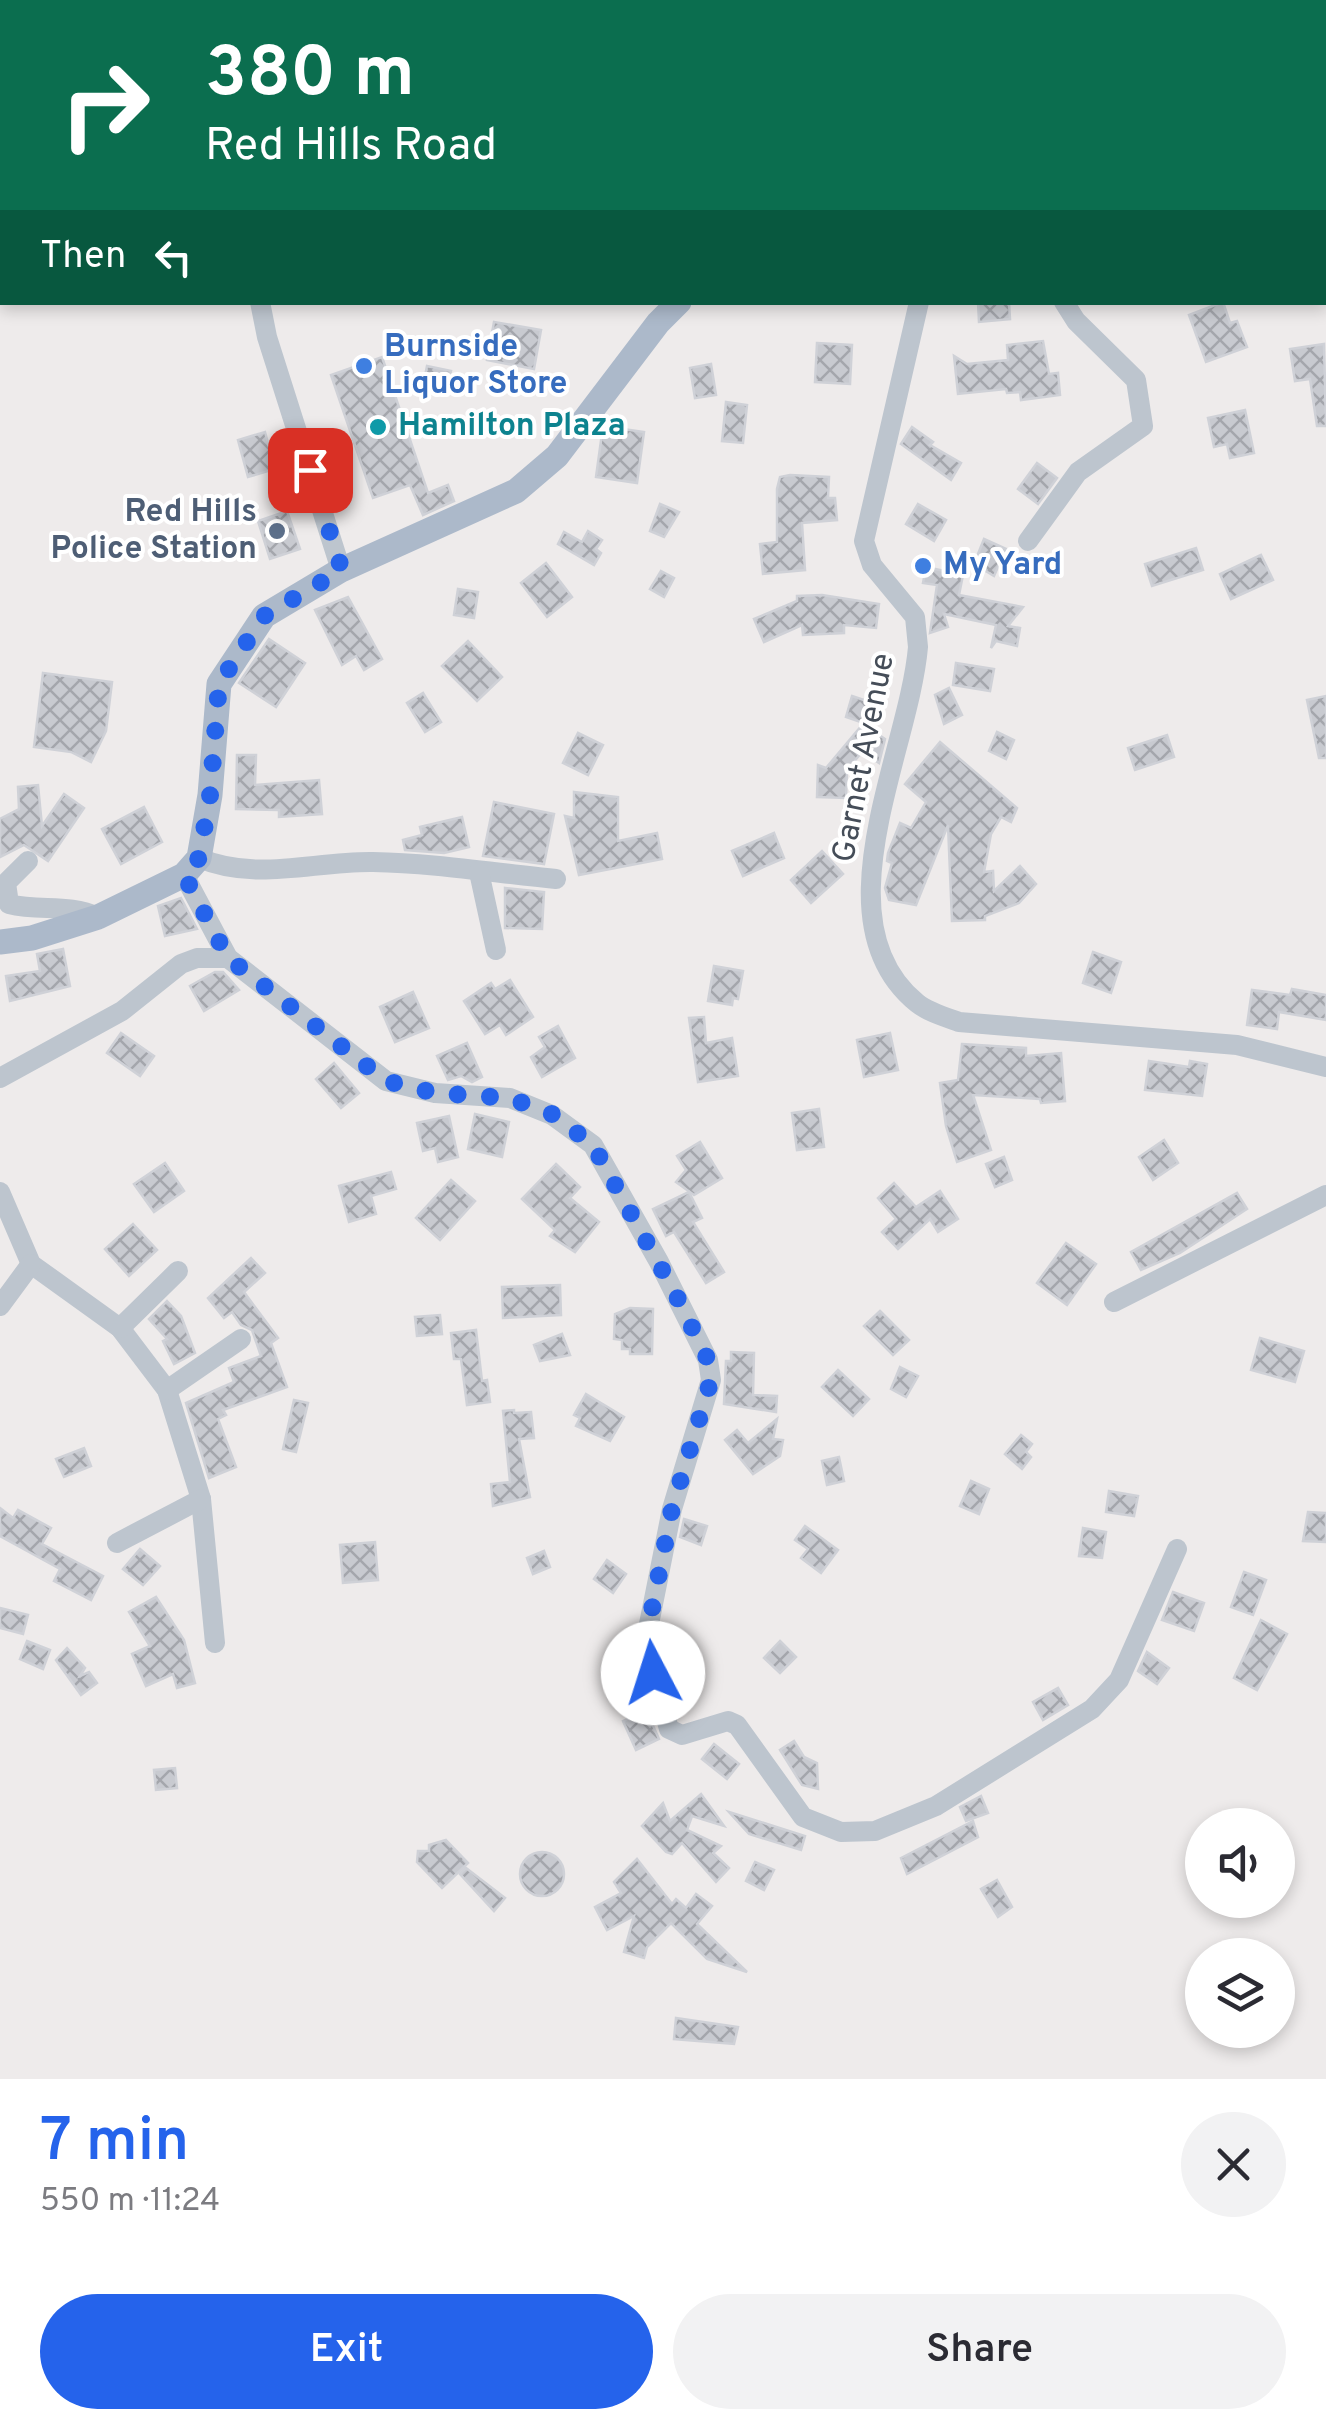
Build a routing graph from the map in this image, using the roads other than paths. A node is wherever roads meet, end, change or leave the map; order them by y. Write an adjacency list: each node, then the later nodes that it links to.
1 (261, 305): 6 (street)
2 (677, 305): 6 (main road)
3 (918, 305): 15 (street, Garnet Avenue)
4 (1066, 305): 5 (street)
5 (1028, 541)
6 (342, 570): 8 (main road)
7 (28, 861): 11 (street)
8 (191, 866): 9 (street); 11 (main road); 14 (street)
9 (478, 872): 10 (street); 13 (street)
10 (556, 879)
11 (98, 917): 12 (main road)
12 (0, 942)
13 (496, 950)
14 (228, 958): 16 (street); 28 (street)
15 (1326, 1067)
16 (0, 1078)
17 (0, 1192): 19 (street)
18 (1326, 1195): 21 (street)
19 (32, 1264): 22 (street); 23 (street)
20 (178, 1271): 23 (street)
21 (1114, 1302)
22 (0, 1306)
23 (120, 1328): 25 (street)
24 (241, 1339): 25 (street)
25 (167, 1390): 26 (street)
26 (201, 1499): 27 (street); 29 (street)
27 (118, 1544)
28 (1176, 1549)
29 (215, 1644)

